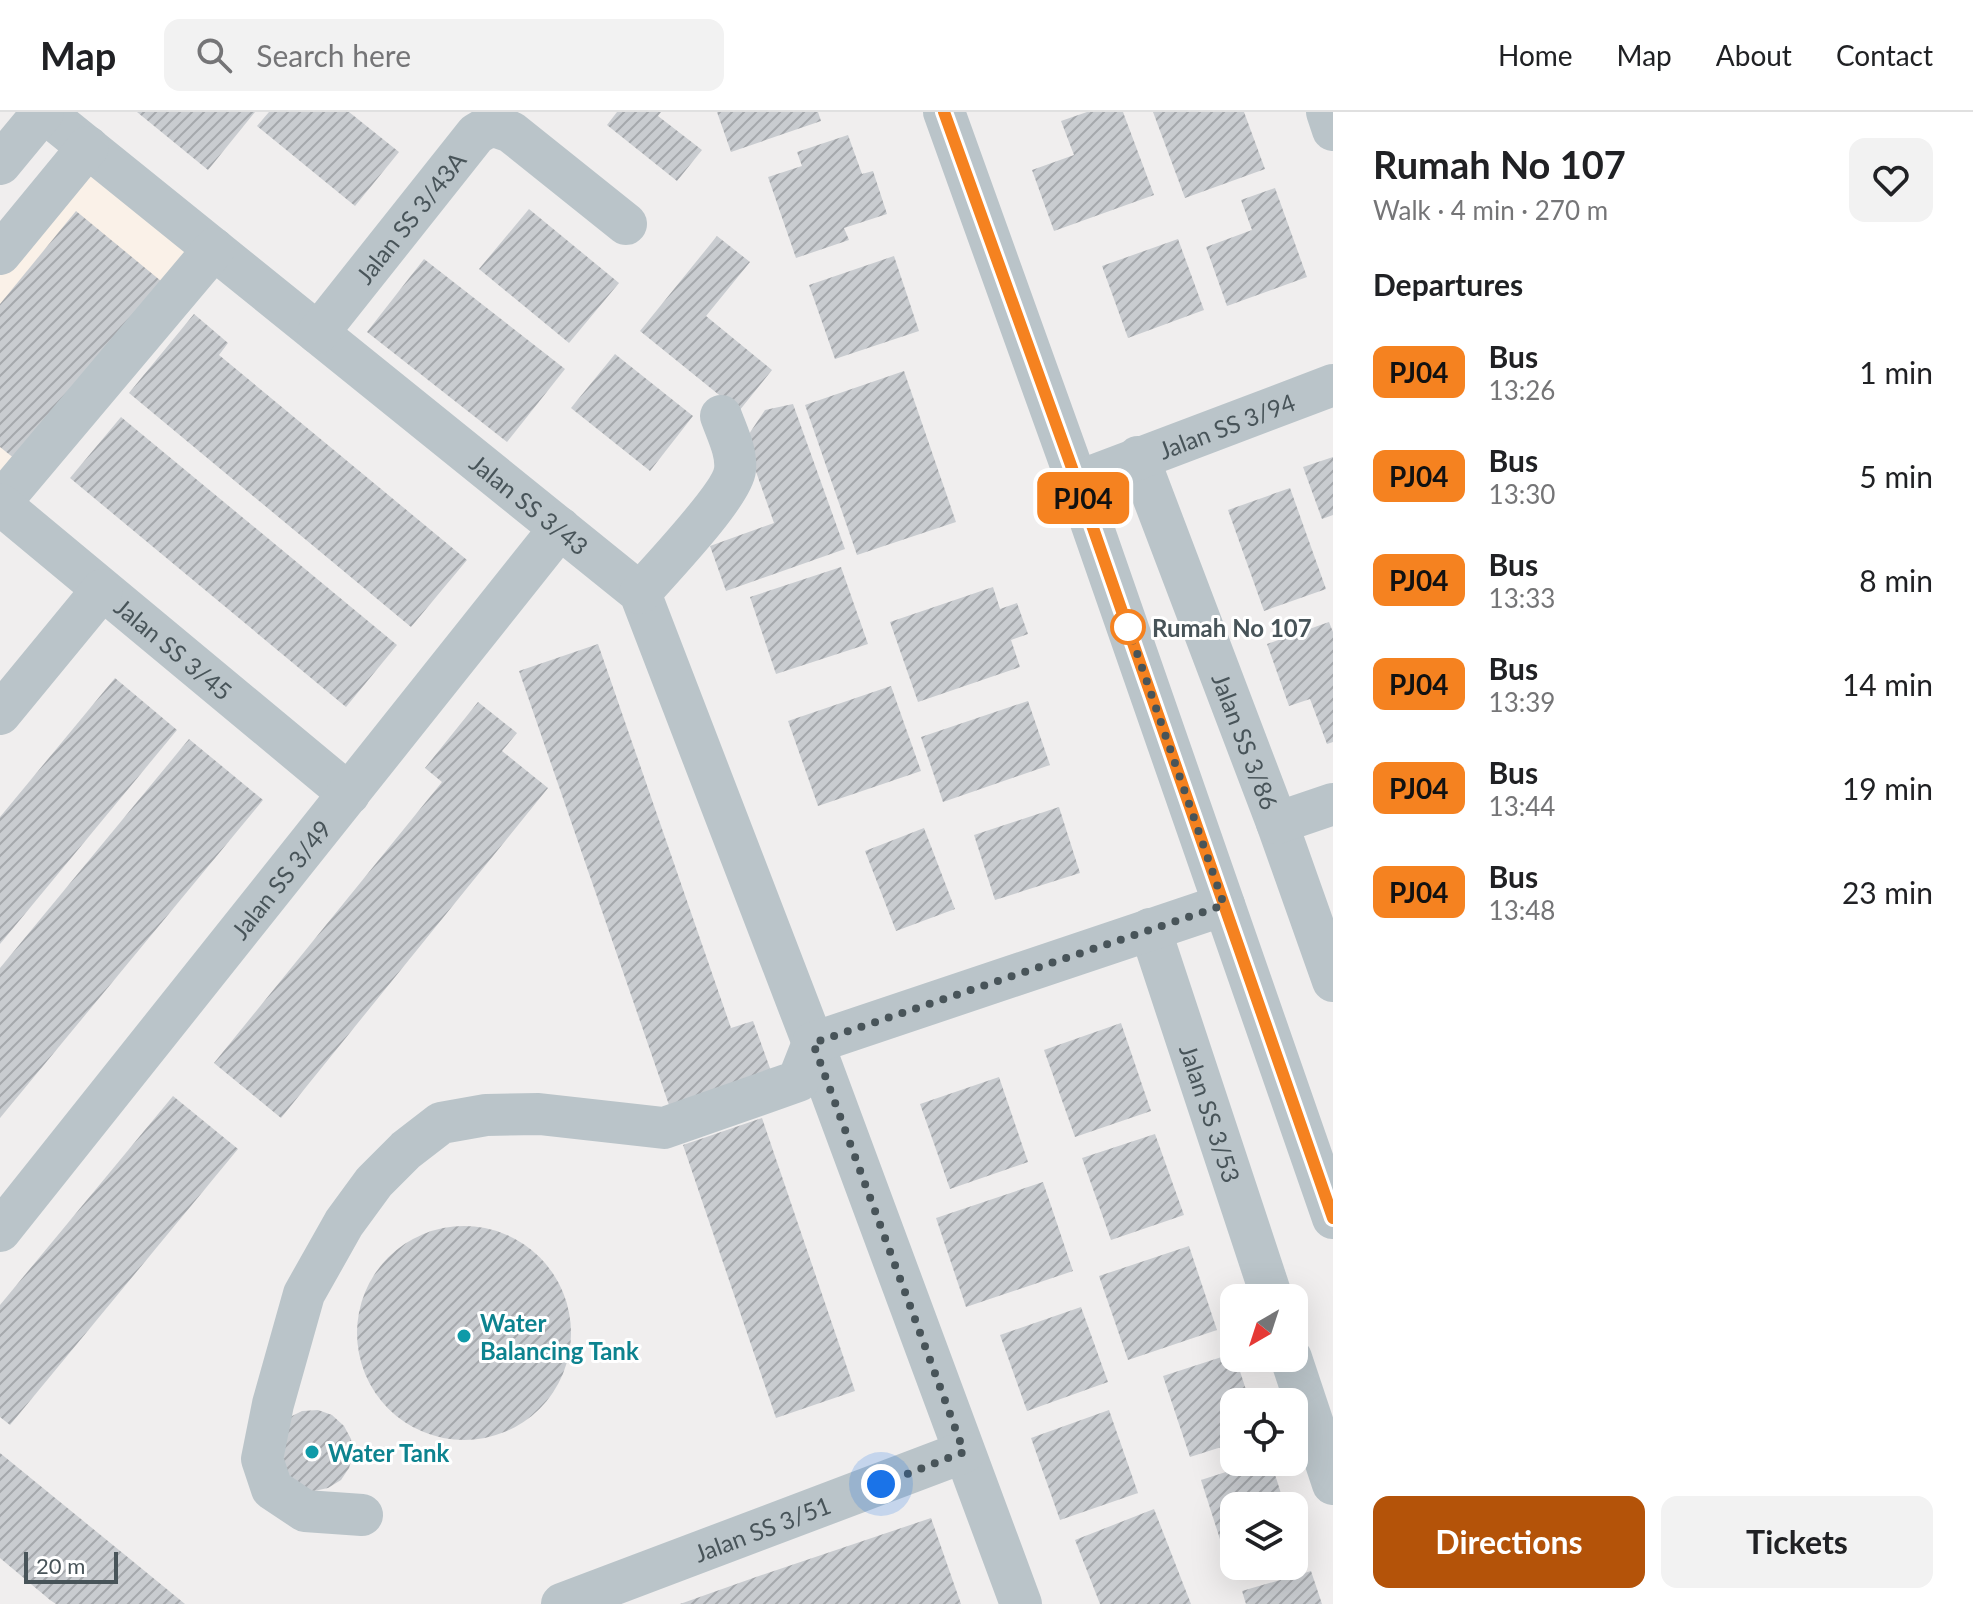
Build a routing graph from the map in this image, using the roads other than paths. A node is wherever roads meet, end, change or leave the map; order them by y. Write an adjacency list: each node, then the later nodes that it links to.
1 (43, 112): 5 (street, Jalan SS 3/43); 6 (street)
2 (944, 112): 14 (street)
3 (1327, 112): 4 (street)
4 (1333, 130)
5 (88, 147): 8 (street, Jalan SS 3/43); 9 (street)
6 (0, 164)
7 (626, 224): 10 (street, Jalan SS 3/43A)
8 (214, 249): 10 (street, Jalan SS 3/43); 15 (street)
9 (0, 254)
10 (318, 333): 16 (street, Jalan SS 3/43)
11 (1333, 385): 13 (street, Jalan SS 3/94)
12 (721, 416): 18 (street)
13 (1138, 457): 14 (street, Jalan SS 3/94); 22 (street, Jalan SS 3/86)
14 (1077, 482): 23 (street)
15 (0, 504): 17 (street, Jalan SS 3/45)
16 (560, 528): 18 (street, Jalan SS 3/43); 20 (street, Jalan SS 3/49)
17 (102, 590): 19 (street); 20 (street, Jalan SS 3/45)
18 (640, 593): 26 (street, Jalan SS 3/43)
19 (0, 714)
20 (349, 794): 27 (street, Jalan SS 3/49)
21 (1333, 804): 22 (street)
22 (1277, 823): 25 (street, Jalan SS 3/86)
23 (1224, 905): 24 (street); 28 (street)
24 (1150, 929): 26 (street); 29 (street, Jalan SS 3/53)
25 (1333, 981)
26 (813, 1043): 31 (street, Jalan SS 3/43); 33 (street)
27 (8, 1205)
28 (1333, 1218)
29 (1267, 1284)
30 (1296, 1372): 32 (street)
31 (964, 1452): 34 (street, Jalan SS 3/51); 36 (street, Jalan SS 3/43)
32 (1333, 1484)
33 (362, 1515)
34 (605, 1596): 35 (street, Jalan SS 3/51)
35 (562, 1604)
36 (1021, 1604)

